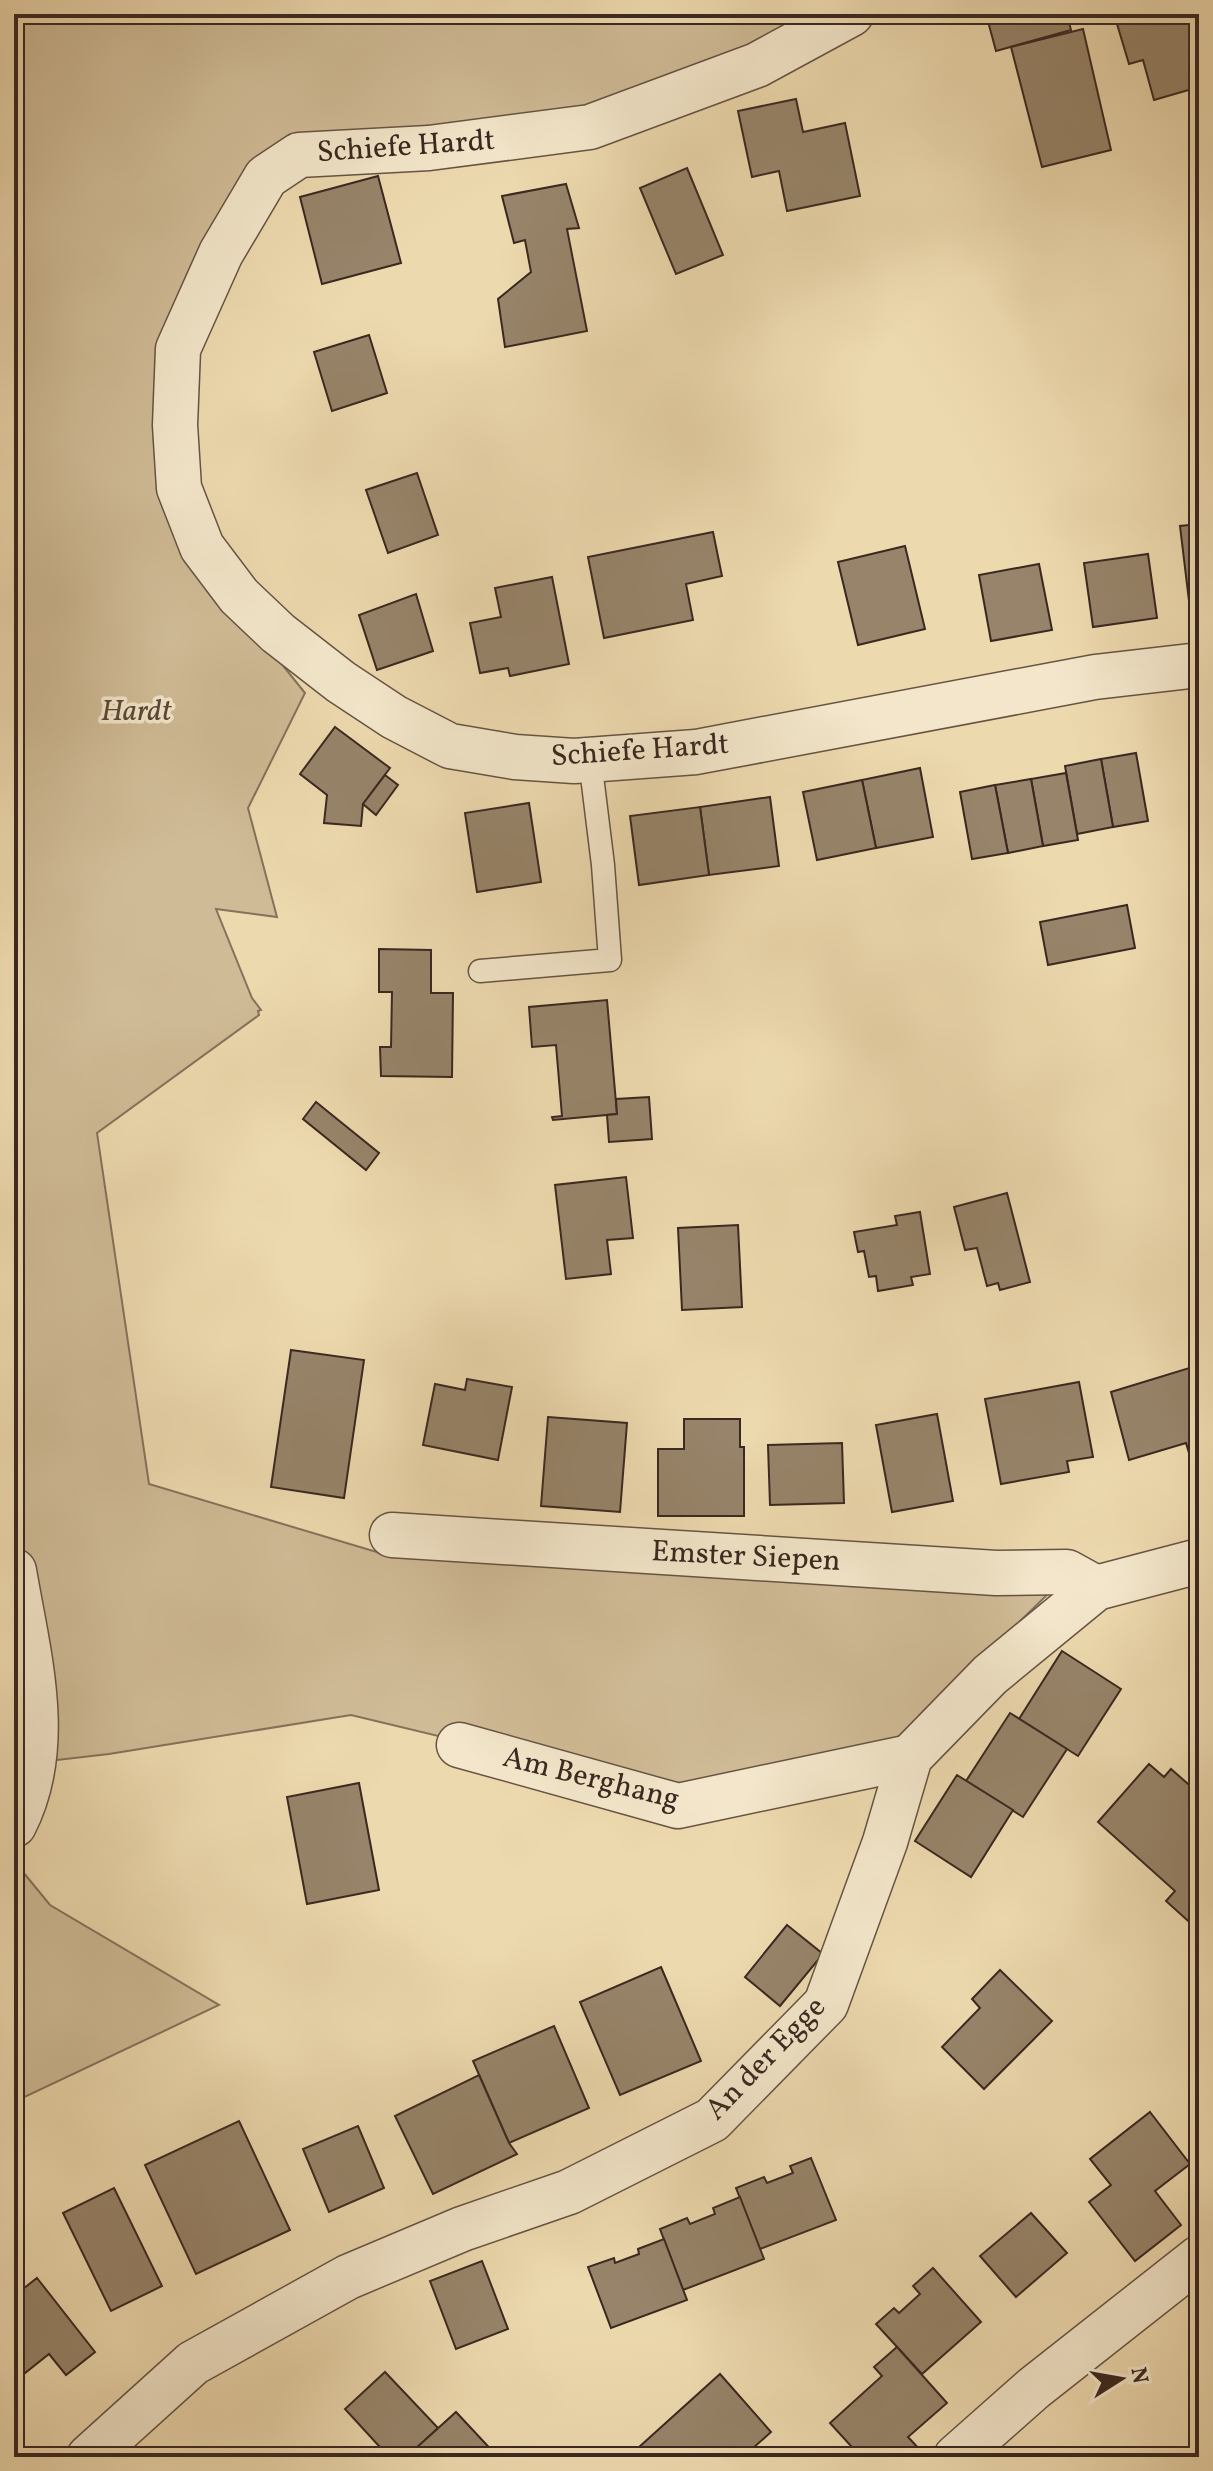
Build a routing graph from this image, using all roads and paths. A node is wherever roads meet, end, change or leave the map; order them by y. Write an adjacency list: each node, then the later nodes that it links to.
1 (851, 14): 3 (street, Schiefe Hardt)
2 (1199, 665): 3 (street, Schiefe Hardt)
3 (590, 760): 4 (lane)
4 (480, 971)
5 (392, 1535): 8 (street, Emster Siepen)
6 (1199, 1561): 8 (street, An der Egge)
7 (14, 1571): 11 (street)
8 (1096, 1588): 10 (street, An der Egge)
9 (459, 1745): 10 (street, Am Berghang)
10 (910, 1757): 13 (street, An der Egge)
11 (14, 1825)
12 (1199, 2258): 14 (street)
13 (89, 2457)
14 (956, 2457)

